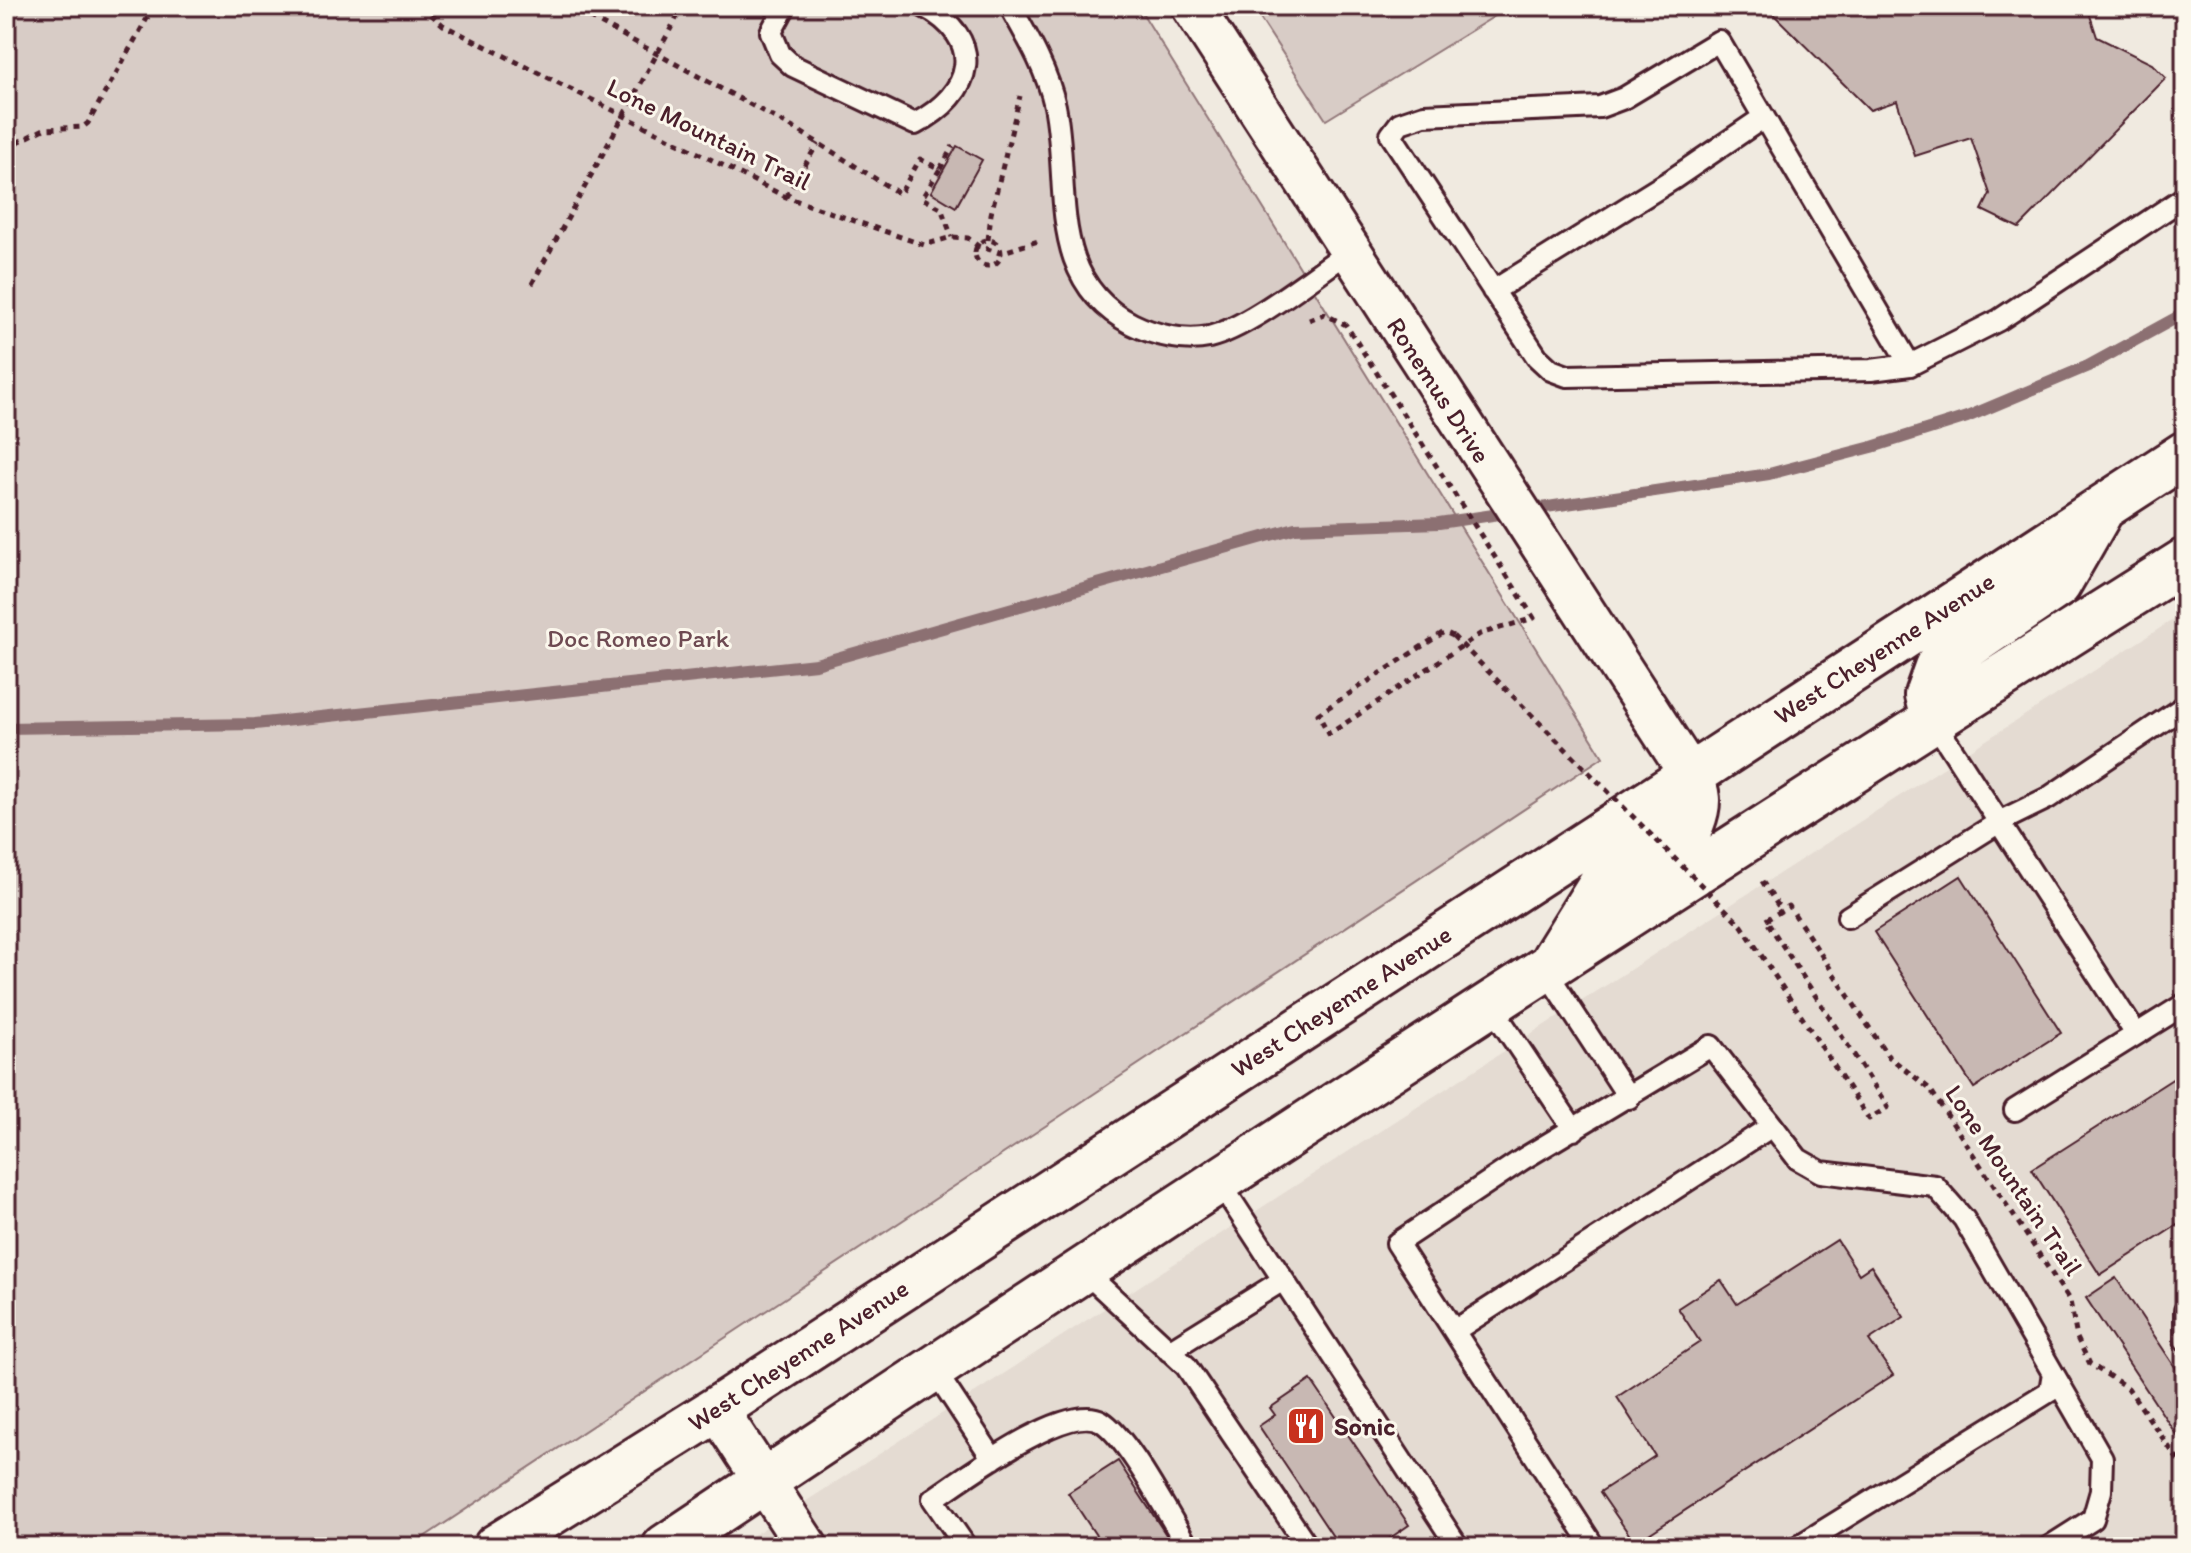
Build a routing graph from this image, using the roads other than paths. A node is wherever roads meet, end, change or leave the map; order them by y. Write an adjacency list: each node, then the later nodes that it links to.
1 (785, 6): 2 (lane)
2 (923, 6)
3 (1010, 6): 7 (lane)
4 (1192, 6): 7 (street, Ronemus Drive)
5 (1764, 117): 8 (lane); 8 (lane); 9 (lane)
6 (2185, 197): 9 (lane)
7 (1350, 251): 15 (street, Ronemus Drive)
8 (1493, 291): 9 (lane)
9 (1910, 365)
10 (2185, 454): 11 (main road, West Cheyenne Avenue)
11 (2103, 507): 14 (main road); 15 (main road, West Cheyenne Avenue)
12 (2185, 561): 14 (main road)
13 (2185, 706): 16 (lane)
14 (1933, 720): 16 (lane); 18 (main road)
15 (1689, 773): 18 (main road); 35 (main road, West Cheyenne Avenue)
16 (2001, 821): 17 (lane); 21 (lane)
17 (1848, 917)
18 (1546, 971): 20 (main road); 22 (lane)
19 (2185, 1004): 21 (lane)
20 (1491, 1006): 25 (lane); 26 (main road)
21 (2136, 1034): 23 (lane)
22 (1629, 1098): 24 (lane); 25 (lane)
23 (2015, 1110)
24 (1772, 1126): 30 (lane); 34 (lane)
25 (1574, 1130): 30 (lane)
26 (1220, 1183): 27 (main road); 28 (lane)
27 (1084, 1271): 32 (lane); 33 (main road)
28 (1283, 1280): 32 (lane); 44 (lane)
29 (2185, 1311): 31 (lane)
30 (1454, 1331): 45 (lane)
31 (2185, 1340)
32 (1169, 1351): 43 (lane)
33 (933, 1368): 36 (lane); 37 (main road)
34 (2053, 1373): 46 (lane); 47 (lane)
35 (717, 1409): 37 (street); 38 (main road, West Cheyenne Avenue)
36 (993, 1459): 41 (lane); 42 (lane)
37 (764, 1481): 39 (main road); 40 (street)
38 (496, 1547)
39 (665, 1547)
40 (807, 1547)
41 (966, 1547)
42 (1188, 1547)
43 (1308, 1547)
44 (1458, 1547)
45 (1594, 1547)
46 (1797, 1547)
47 (2049, 1547)

